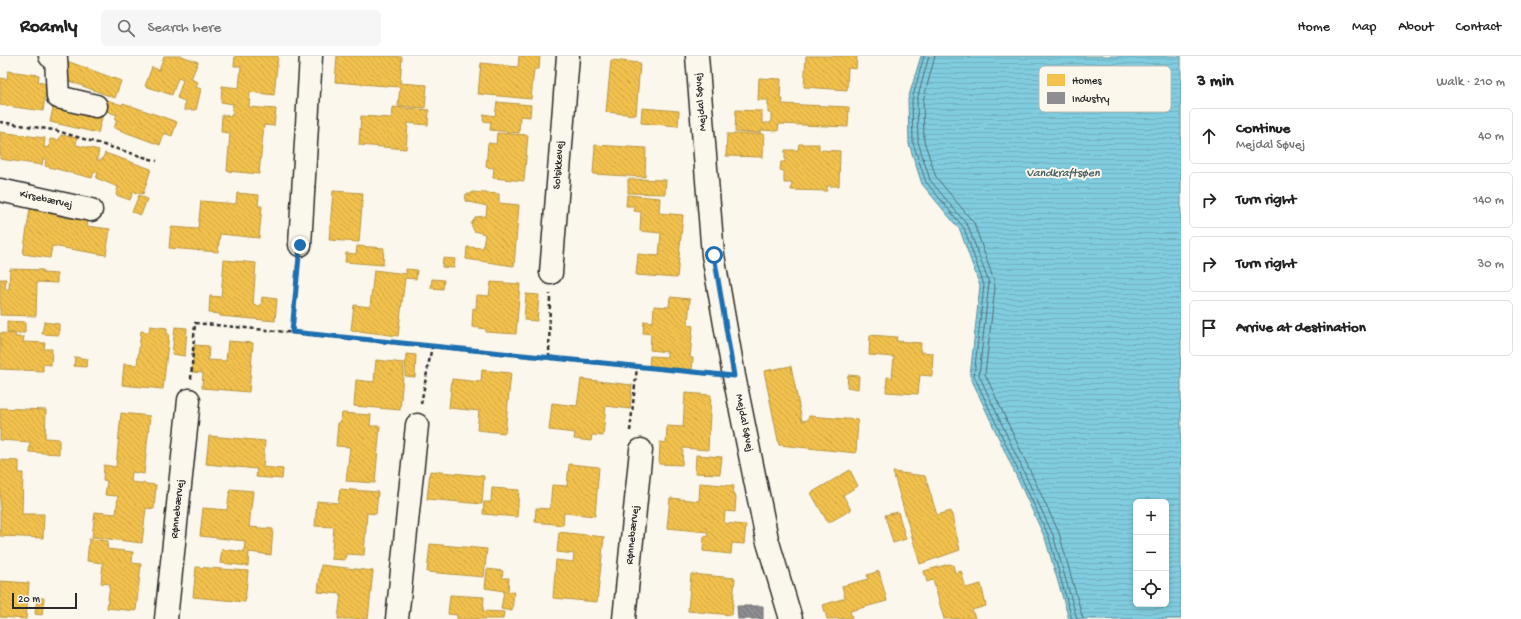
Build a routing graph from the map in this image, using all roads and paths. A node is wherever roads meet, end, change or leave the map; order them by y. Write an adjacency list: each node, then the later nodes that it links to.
1 (50, 56): 5 (street)
2 (311, 56): 10 (street)
3 (568, 56): 11 (street, Solsikkevej)
4 (697, 56): 16 (street, Mejdal Søvej)
5 (96, 106)
6 (0, 122): 7 (path)
7 (157, 161)
8 (0, 190): 9 (street, Kirsebærvej)
9 (92, 210)
10 (300, 245): 12 (path)
11 (551, 273): 14 (path)
12 (292, 332): 13 (path); 17 (path)
13 (432, 346): 14 (path); 18 (path)
14 (549, 358): 15 (path)
15 (637, 367): 16 (path); 19 (path)
16 (734, 376): 23 (street, Mejdal Søvej)
17 (189, 400): 20 (street, Rønnebærvej)
18 (417, 425): 21 (street)
19 (641, 450): 22 (street, Rønnebærvej)
20 (166, 619)
21 (397, 619)
22 (624, 619)
23 (792, 619)

